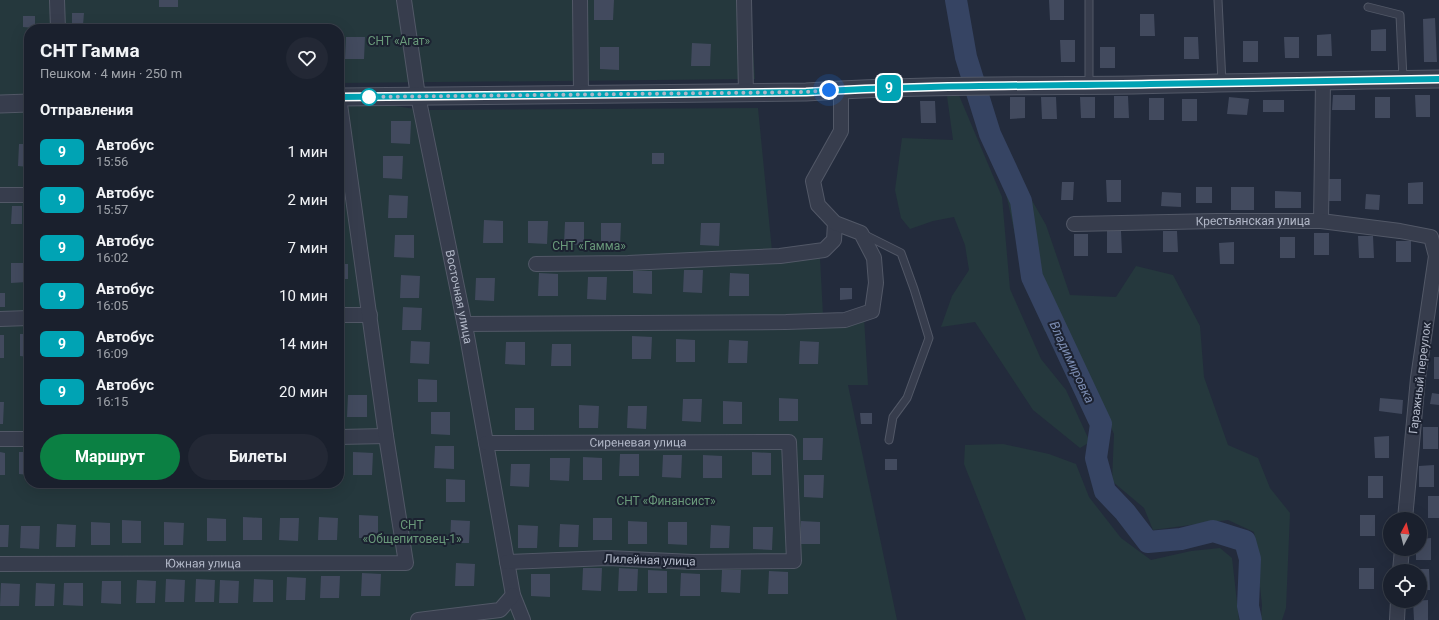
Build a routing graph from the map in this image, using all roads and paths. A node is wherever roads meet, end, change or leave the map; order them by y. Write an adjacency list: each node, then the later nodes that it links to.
1 (57, 0): 8 (street)
2 (404, 0): 17 (street, Восточная улица)
3 (580, 0): 16 (street)
4 (744, 0): 15 (street)
5 (1089, 0): 13 (lane)
6 (1218, 0): 12 (lane)
7 (1368, 8): 9 (lane)
8 (58, 24)
9 (1403, 79): 10 (street); 11 (street)
10 (1439, 79)
11 (1323, 81): 12 (street); 25 (street)
12 (1222, 84): 13 (street)
13 (1089, 85): 14 (street)
14 (841, 90): 15 (street); 26 (street)
15 (746, 93): 16 (street)
16 (581, 94): 17 (street)
17 (418, 96): 18 (street); 35 (street, Восточная улица)
18 (344, 97)
19 (24, 103): 20 (street)
20 (0, 104)
21 (344, 166): 22 (street)
22 (346, 193): 32 (street)
23 (0, 195): 24 (street)
24 (24, 195)
25 (1321, 221): 27 (street, Крестьянская улица); 29 (street, Крестьянская улица)
26 (835, 223): 28 (street); 30 (street)
27 (1074, 224)
28 (861, 233): 35 (street); 40 (lane)
29 (1431, 237): 42 (street, Гаражный переулок)
30 (536, 264)
31 (344, 315): 32 (street)
32 (370, 315): 36 (street)
33 (24, 318): 34 (street)
34 (0, 319)
35 (465, 324): 41 (street, Восточная улица)
36 (386, 436): 37 (street); 45 (street, Южная улица)
37 (344, 437)
38 (0, 439): 39 (street)
39 (24, 439)
40 (889, 440)
41 (486, 443): 43 (street, Сиреневая улица); 44 (street, Восточная улица)
42 (1405, 512)
43 (794, 561): 44 (street, Лилейная улица)
44 (507, 562): 46 (street, Восточная улица)
45 (0, 564)
46 (513, 595): 48 (street); 49 (street, Восточная улица)
47 (1398, 608): 50 (street)
48 (418, 620)
49 (523, 620)
50 (1397, 620)

